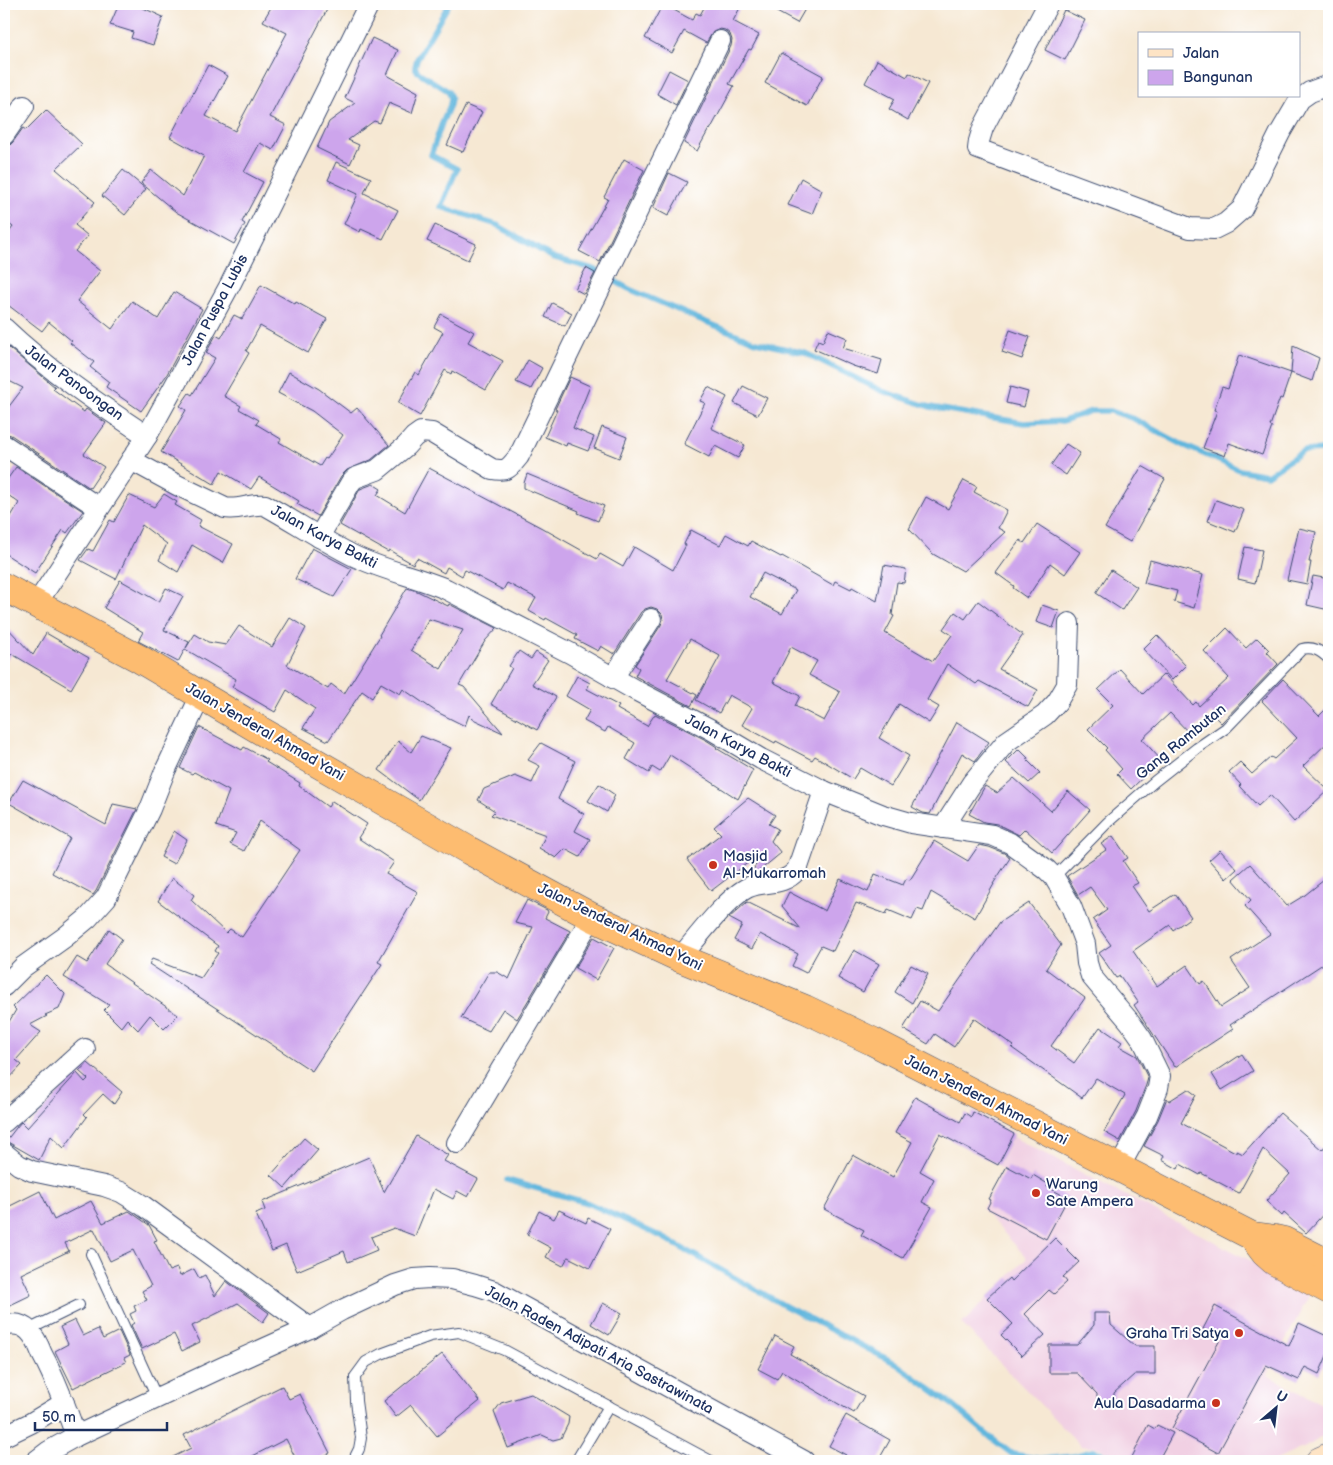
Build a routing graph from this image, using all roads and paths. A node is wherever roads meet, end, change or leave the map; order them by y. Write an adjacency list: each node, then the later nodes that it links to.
1 (369, 4): 8 (street, Jalan Puspa Lubis)
2 (1048, 4): 4 (street)
3 (720, 41): 12 (street)
4 (1329, 85)
5 (24, 106): 6 (street)
6 (4, 134)
7 (4, 328): 8 (street, Jalan Panoongan)
8 (147, 436): 10 (street, Jalan Puspa Lubis)
9 (4, 445): 11 (street)
10 (131, 460): 11 (street, Jalan Puspa Lubis); 12 (street, Jalan Karya Bakti)
11 (99, 508): 14 (street, Jalan Puspa Lubis)
12 (319, 537): 18 (street, Jalan Karya Bakti)
13 (4, 587): 14 (highway, Jalan Jenderal Ahmad Yani)
14 (37, 603): 19 (highway, Jalan Jenderal Ahmad Yani)
15 (651, 619): 18 (street)
16 (1069, 623): 21 (street)
17 (1329, 659): 22 (lane, Gang Rambutan)
18 (613, 678): 20 (street, Jalan Karya Bakti)
19 (200, 695): 23 (highway, Jalan Jenderal Ahmad Yani); 25 (street)
20 (824, 791): 21 (street, Jalan Karya Bakti); 24 (street)
21 (943, 828): 22 (street, Jalan Karya Bakti)
22 (1054, 878): 30 (street, Jalan Karya Bakti)
23 (592, 917): 24 (highway, Jalan Jenderal Ahmad Yani); 28 (street)
24 (680, 958): 30 (highway, Jalan Jenderal Ahmad Yani)
25 (4, 986)
26 (85, 1049): 27 (street)
27 (4, 1122)
28 (457, 1143)
29 (4, 1153): 37 (street)
30 (1119, 1168): 31 (highway, Jalan Jenderal Ahmad Yani)
31 (1252, 1236): 33 (highway, Jalan Jenderal Ahmad Yani); 34 (highway, Jalan Jenderal Ahmad Yani)
32 (90, 1254): 39 (lane)
33 (1329, 1264)
34 (1329, 1290)
35 (79, 1305): 38 (lane)
36 (4, 1326): 38 (street)
37 (310, 1328): 39 (street, Jalan Raden Adipati Aria Sastrawinata); 49 (street, Jalan Raden Adipati Aria Sastrawinata)
38 (28, 1330): 40 (street)
39 (157, 1398): 43 (street, Jalan Raden Adipati Aria Sastrawinata)
40 (64, 1403): 42 (street); 43 (street)
41 (608, 1406): 46 (lane); 47 (lane); 48 (lane)
42 (4, 1436)
43 (76, 1436): 45 (street, Jalan Raden Adipati Aria Sastrawinata)
44 (1329, 1456): 50 (main road)
45 (36, 1461)
46 (353, 1461)
47 (576, 1461)
48 (711, 1461)
49 (804, 1461)
50 (1320, 1461)

